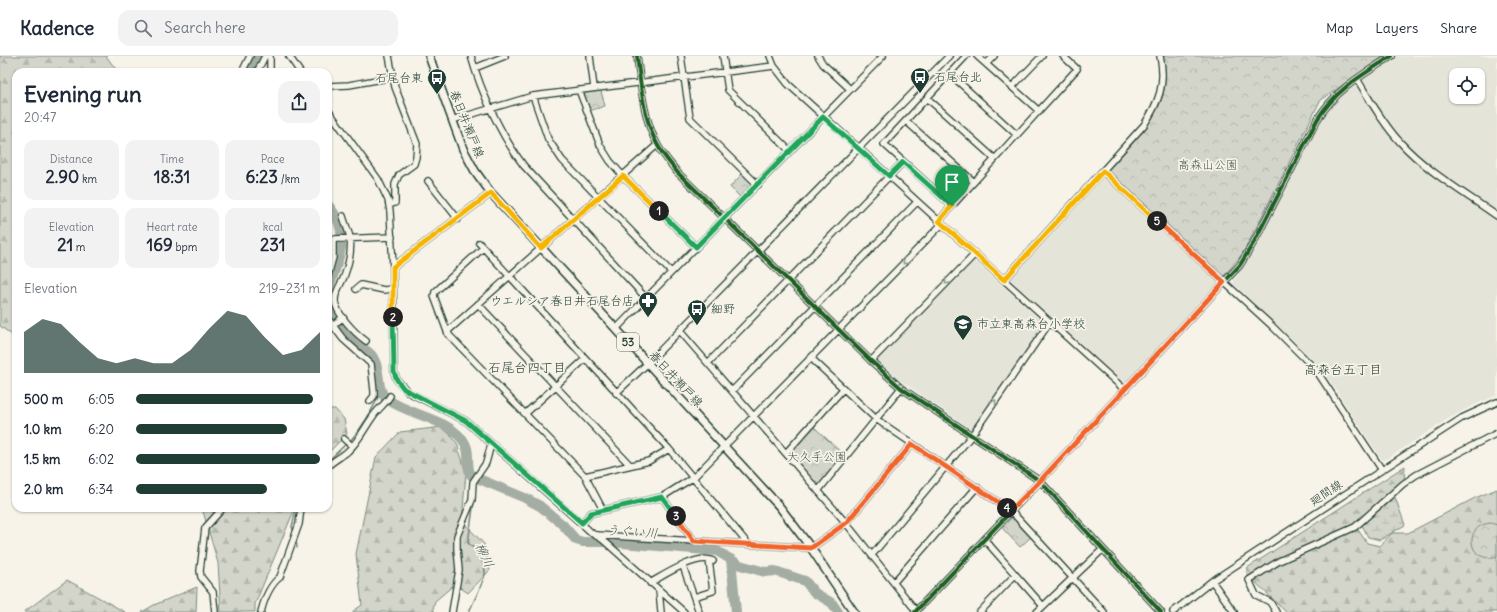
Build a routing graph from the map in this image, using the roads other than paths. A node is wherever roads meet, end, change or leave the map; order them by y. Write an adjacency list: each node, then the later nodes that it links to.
1 (250, 56): 28 (street)
2 (265, 56): 29 (street)
3 (270, 56): 30 (street)
4 (289, 56): 31 (street)
5 (389, 56): 35 (street)
6 (429, 56): 50 (main road, 春日井瀬戸線 / 53)
7 (471, 56): 32 (street)
8 (505, 56): 32 (street)
9 (590, 56): 41 (street)
10 (637, 56): 38 (street)
11 (681, 56): 36 (street)
12 (723, 56): 33 (street)
13 (770, 56): 27 (street)
14 (818, 56): 42 (street)
15 (874, 56): 25 (street)
16 (883, 56): 25 (street)
17 (949, 56): 54 (street)
18 (966, 56): 34 (street)
19 (977, 56): 26 (street)
20 (994, 56): 26 (street)
21 (1042, 56): 40 (street)
22 (1062, 56): 47 (street)
23 (1160, 56): 58 (street)
24 (1392, 56): 37 (street)
25 (877, 62): 42 (street)
26 (986, 64): 40 (street)
27 (774, 66): 33 (street); 49 (street)
28 (244, 68)
29 (259, 68)
30 (270, 68)
31 (297, 68)
32 (475, 68): 46 (street)
33 (726, 72): 36 (street); 55 (street)
34 (950, 74): 45 (street); 52 (street)
35 (393, 77): 39 (street); 67 (street)
36 (684, 77): 38 (street); 63 (street)
37 (1357, 79): 70 (street); 89 (street)
38 (640, 82): 41 (street); 53 (street)
39 (332, 86)
40 (1012, 87): 47 (street)
41 (594, 88): 43 (street)
42 (850, 89): 49 (street)
43 (579, 90): 44 (street); 59 (street)
44 (533, 96): 46 (street); 65 (street)
45 (927, 98): 51 (street); 56 (street)
46 (491, 108): 50 (street); 73 (street)
47 (1039, 111): 52 (street)
48 (332, 116): 67 (street)
49 (823, 117): 54 (street); 55 (street)
50 (452, 120): 64 (main road, 春日井瀬戸線 / 53)
51 (906, 121): 57 (street); 62 (street)
52 (1017, 135): 56 (street)
53 (657, 145): 59 (street); 71 (street)
54 (858, 148): 60 (street); 81 (street)
55 (790, 151): 63 (street)
56 (995, 159): 62 (street)
57 (903, 162): 60 (street); 68 (street)
58 (1103, 171): 87 (street); 89 (street)
59 (623, 176): 65 (street); 78 (street)
60 (889, 176): 66 (street); 88 (street)
61 (428, 181): 72 (street)
62 (974, 182): 68 (street)
63 (758, 185): 71 (street)
64 (491, 193): 72 (street); 80 (main road, 春日井瀬戸線 / 53)
65 (598, 198): 73 (street); 85 (street)
66 (917, 202): 74 (street); 94 (street)
67 (389, 205): 76 (street)
68 (952, 206): 74 (street)
69 (343, 216): 75 (street)
70 (1497, 216)
71 (725, 218): 78 (street); 81 (street)
72 (458, 219): 84 (street)
73 (574, 220): 80 (street); 92 (street)
74 (940, 222): 82 (street); 99 (street, one-way to 99)
75 (349, 237): 76 (street); 83 (street); 95 (street)
76 (392, 237): 84 (street)
77 (479, 243): 79 (street)
78 (696, 247): 85 (street)
79 (483, 248): 86 (street); 101 (street)
80 (541, 248): 86 (street); 98 (main road, 春日井瀬戸線 / 53)
81 (758, 251): 88 (street); 100 (street)
82 (975, 254): 87 (street); 105 (street, one-way to 105)
83 (332, 261)
84 (393, 267): 91 (street)
85 (671, 272): 92 (street)
86 (509, 276): 93 (street); 103 (street)
87 (1004, 280): 96 (street)
88 (788, 281): 94 (street); 106 (street)
89 (1224, 282): 111 (street); 132 (street)
90 (356, 289): 91 (street)
91 (392, 289): 124 (street)
92 (646, 298): 98 (street)
93 (478, 304): 101 (street); 108 (street)
94 (815, 306): 99 (street); 112 (street)
95 (343, 318): 97 (street); 102 (street)
96 (1050, 322): 111 (street); 121 (street, one-way to 96)
97 (333, 326): 115 (street)
98 (616, 329): 107 (main road, 春日井瀬戸線 / 53)
99 (838, 330): 104 (street); 105 (street)
100 (680, 331): 106 (street); 107 (street)
101 (448, 334): 117 (street)
102 (366, 341)
103 (585, 358): 108 (street); 113 (street)
104 (811, 358): 110 (street); 118 (street)
105 (871, 361): 109 (street)
106 (708, 362): 112 (street)
107 (648, 363): 113 (street); 126 (main road, 春日井瀬戸線 / 53)
108 (555, 386): 117 (street); 130 (street)
109 (901, 388): 119 (street); 121 (street)
110 (843, 389): 119 (street); 128 (street)
111 (1125, 390): 135 (street)
112 (732, 391): 118 (street)
113 (616, 393): 127 (street)
114 (390, 396): 125 (street)
115 (370, 401)
116 (1497, 402): 132 (street, 廻間線)
117 (526, 413): 133 (street)
118 (754, 416): 126 (street); 128 (street)
119 (876, 419): 123 (street); 137 (street)
120 (1497, 432): 175 (street)
121 (972, 434): 131 (street); 135 (street)
122 (344, 439): 125 (street)
123 (912, 444): 131 (street); 144 (street)
124 (493, 445): 143 (street); 164 (street)
125 (352, 446): 129 (street)
126 (724, 447): 134 (street); 149 (main road, 春日井瀬戸線 / 53)
127 (669, 449): 130 (street); 134 (street)
128 (786, 453): 137 (street)
129 (332, 462)
130 (630, 465): 133 (street)
131 (945, 466): 136 (street); 151 (street)
132 (1382, 470): 155 (street, 廻間線)
133 (585, 476): 139 (street)
134 (692, 478): 138 (street); 148 (street)
135 (1040, 481): 140 (street); 150 (street)
136 (977, 487): 140 (street); 156 (street)
137 (818, 491): 144 (street)
138 (662, 497): 139 (street); 147 (street)
139 (603, 510): 143 (street)
140 (1011, 510): 146 (street); 154 (street)
141 (219, 512): 162 (street)
142 (300, 512): 163 (street)
143 (582, 523): 145 (street)
144 (846, 523): 149 (street); 151 (street)
145 (597, 535): 147 (street); 157 (street)
146 (984, 540): 153 (street); 169 (street)
147 (694, 541): 148 (street)
148 (748, 544): 149 (street)
149 (811, 548): 168 (main road, 春日井瀬戸線 / 53)
150 (1104, 549): 154 (street); 172 (street)
151 (872, 556): 156 (street)
152 (683, 566): 157 (street); 159 (street); 159 (street)
153 (1015, 575): 160 (street); 170 (street)
154 (1073, 578): 160 (street); 161 (street)
155 (1212, 581): 173 (street, 廻間線); 174 (street)
156 (894, 582): 169 (street)
157 (650, 583): 158 (street)
158 (659, 590): 165 (street); 166 (street)
159 (694, 597): 167 (street)
160 (1043, 606): 171 (street)
161 (1102, 611)
162 (215, 612)
163 (261, 612)
164 (452, 612)
165 (661, 612)
166 (684, 612)
167 (699, 612)
168 (854, 612)
169 (916, 612)
170 (980, 612)
171 (1037, 612)
172 (1161, 612)
173 (1173, 612)
174 (1234, 612)
175 (1276, 612)

